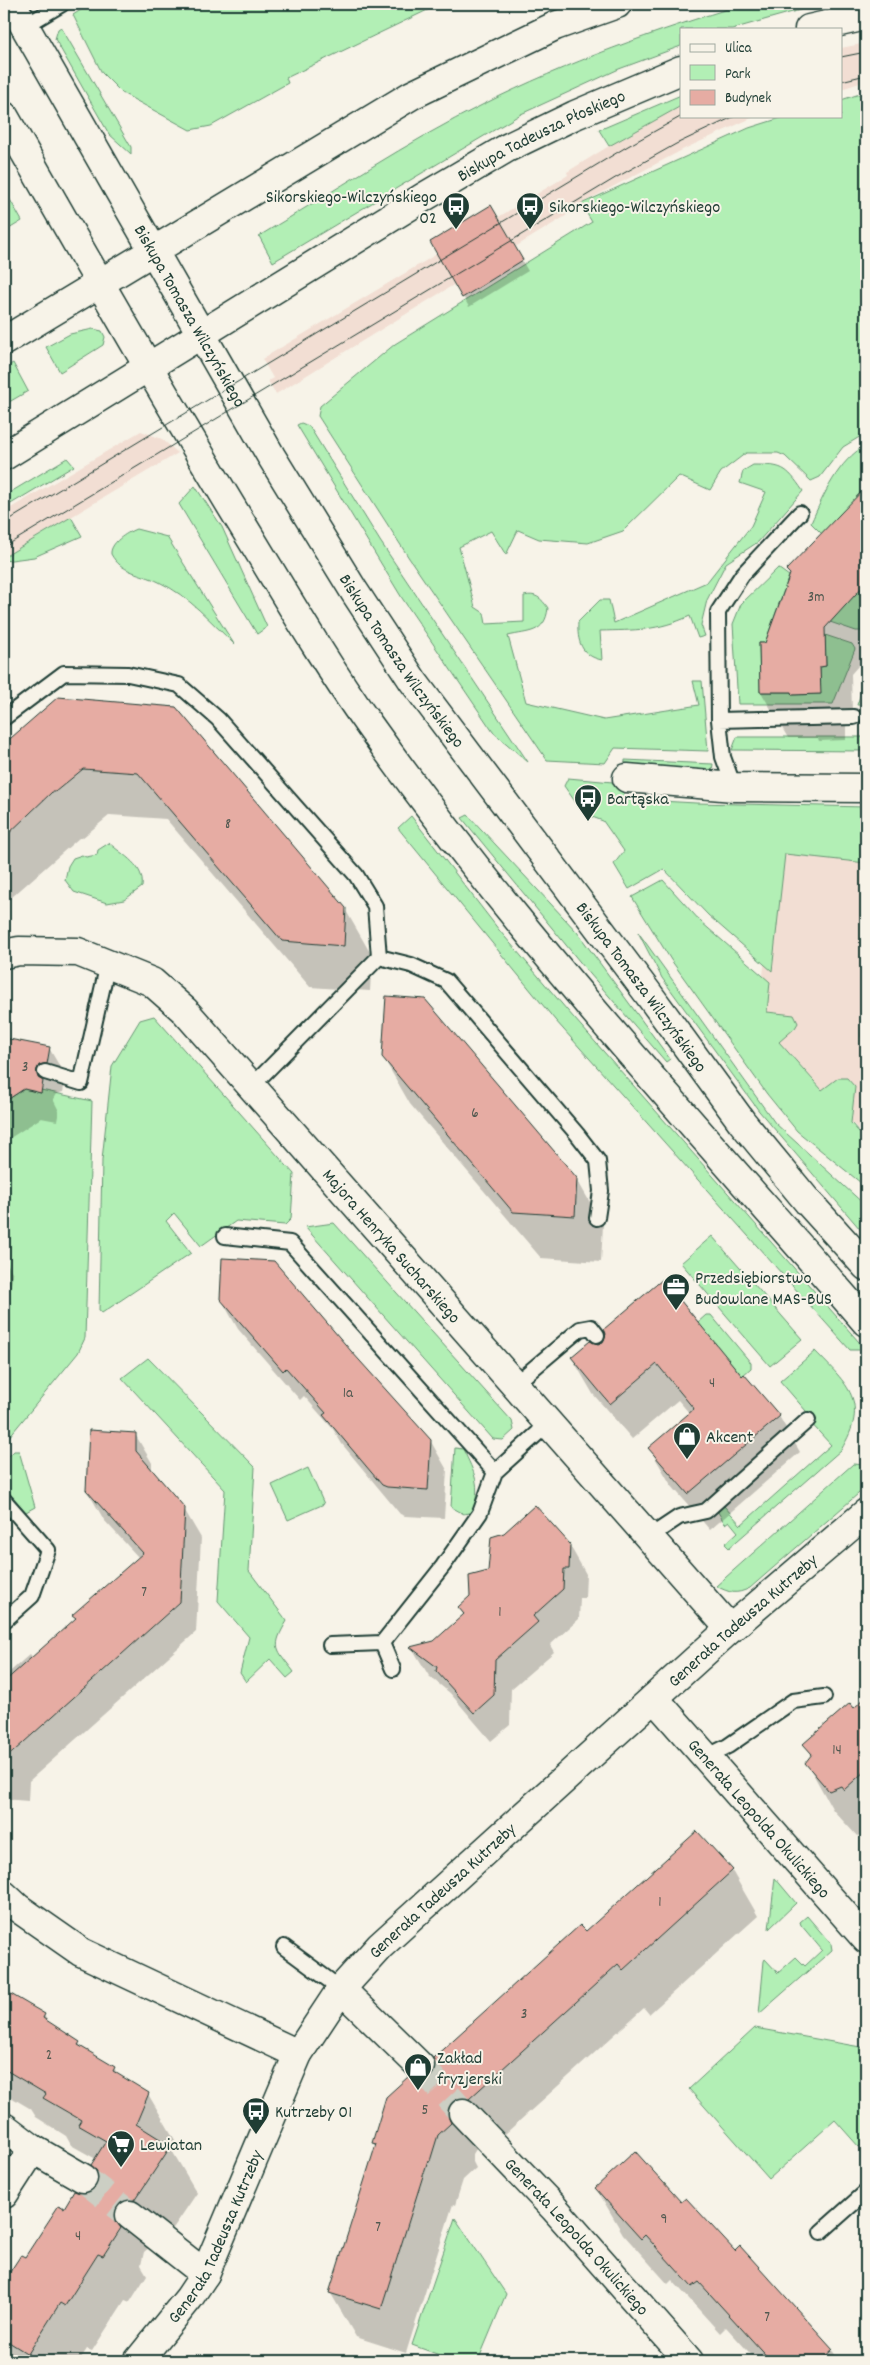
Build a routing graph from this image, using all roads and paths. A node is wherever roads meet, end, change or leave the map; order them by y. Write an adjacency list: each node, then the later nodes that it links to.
1 (62, 4): 3 (lane)
2 (617, 4): 8 (street)
3 (19, 15): 8 (street, Biskupa Tomasza Wilczyńskiego)
4 (866, 16): 5 (street)
5 (813, 28)
6 (680, 70): 10 (street, Biskupa Tadeusza Płoskiego)
7 (4, 116): 9 (street)
8 (155, 251): 9 (street); 10 (street, Biskupa Tomasza Wilczyńskiego)
9 (100, 283): 11 (street); 12 (street)
10 (202, 334): 12 (street, Biskupa Tadeusza Płoskiego); 28 (street, Biskupa Tomasza Wilczyńskiego)
11 (4, 341)
12 (147, 367): 13 (street, Biskupa Tadeusza Płoskiego); 29 (street)
13 (4, 456)
14 (800, 513): 17 (lane)
15 (854, 717): 17 (lane)
16 (4, 718): 22 (lane)
17 (718, 720): 19 (lane)
18 (627, 778): 19 (street)
19 (734, 788): 20 (street)
20 (866, 788)
21 (4, 954): 23 (street, Majora Henryka Sucharskiego)
22 (379, 957): 25 (lane); 26 (lane)
23 (108, 963): 24 (lane); 25 (street, Majora Henryka Sucharskiego)
24 (45, 1072)
25 (252, 1086): 31 (street, Majora Henryka Sucharskiego)
26 (597, 1218)
27 (225, 1236): 34 (lane)
28 (866, 1266)
29 (866, 1322)
30 (597, 1335): 31 (lane)
31 (515, 1384): 33 (street, Majora Henryka Sucharskiego)
32 (808, 1420): 37 (lane)
33 (549, 1423): 34 (lane); 37 (street, Majora Henryka Sucharskiego)
34 (495, 1472): 40 (lane)
35 (4, 1500): 38 (lane)
36 (866, 1513): 39 (street, Generała Tadeusza Kutrzeby)
37 (649, 1537): 39 (street, Majora Henryka Sucharskiego)
38 (4, 1621)
39 (730, 1629): 44 (street, Generała Tadeusza Kutrzeby)
40 (382, 1643): 41 (lane); 42 (lane)
41 (330, 1645)
42 (393, 1670)
43 (824, 1697): 45 (lane)
44 (654, 1698): 45 (street, Generała Leopolda Okulickiego); 49 (street, Generała Tadeusza Kutrzeby)
45 (706, 1757): 47 (street, Generała Leopolda Okulickiego)
46 (4, 1895): 50 (street)
47 (866, 1939)
48 (284, 1947): 49 (lane)
49 (341, 1989): 50 (street, Generała Tadeusza Kutrzeby); 51 (street)
50 (298, 2054): 60 (street, Generała Tadeusza Kutrzeby)
51 (420, 2066)
52 (463, 2113): 62 (street, Generała Leopolda Okulickiego)
53 (4, 2128): 54 (street)
54 (33, 2149): 55 (street); 57 (street)
55 (83, 2178)
56 (866, 2192): 59 (lane)
57 (4, 2194)
58 (130, 2215): 60 (street)
59 (821, 2232)
60 (206, 2274): 61 (street, Generała Tadeusza Kutrzeby)
61 (138, 2361)
62 (689, 2361)

